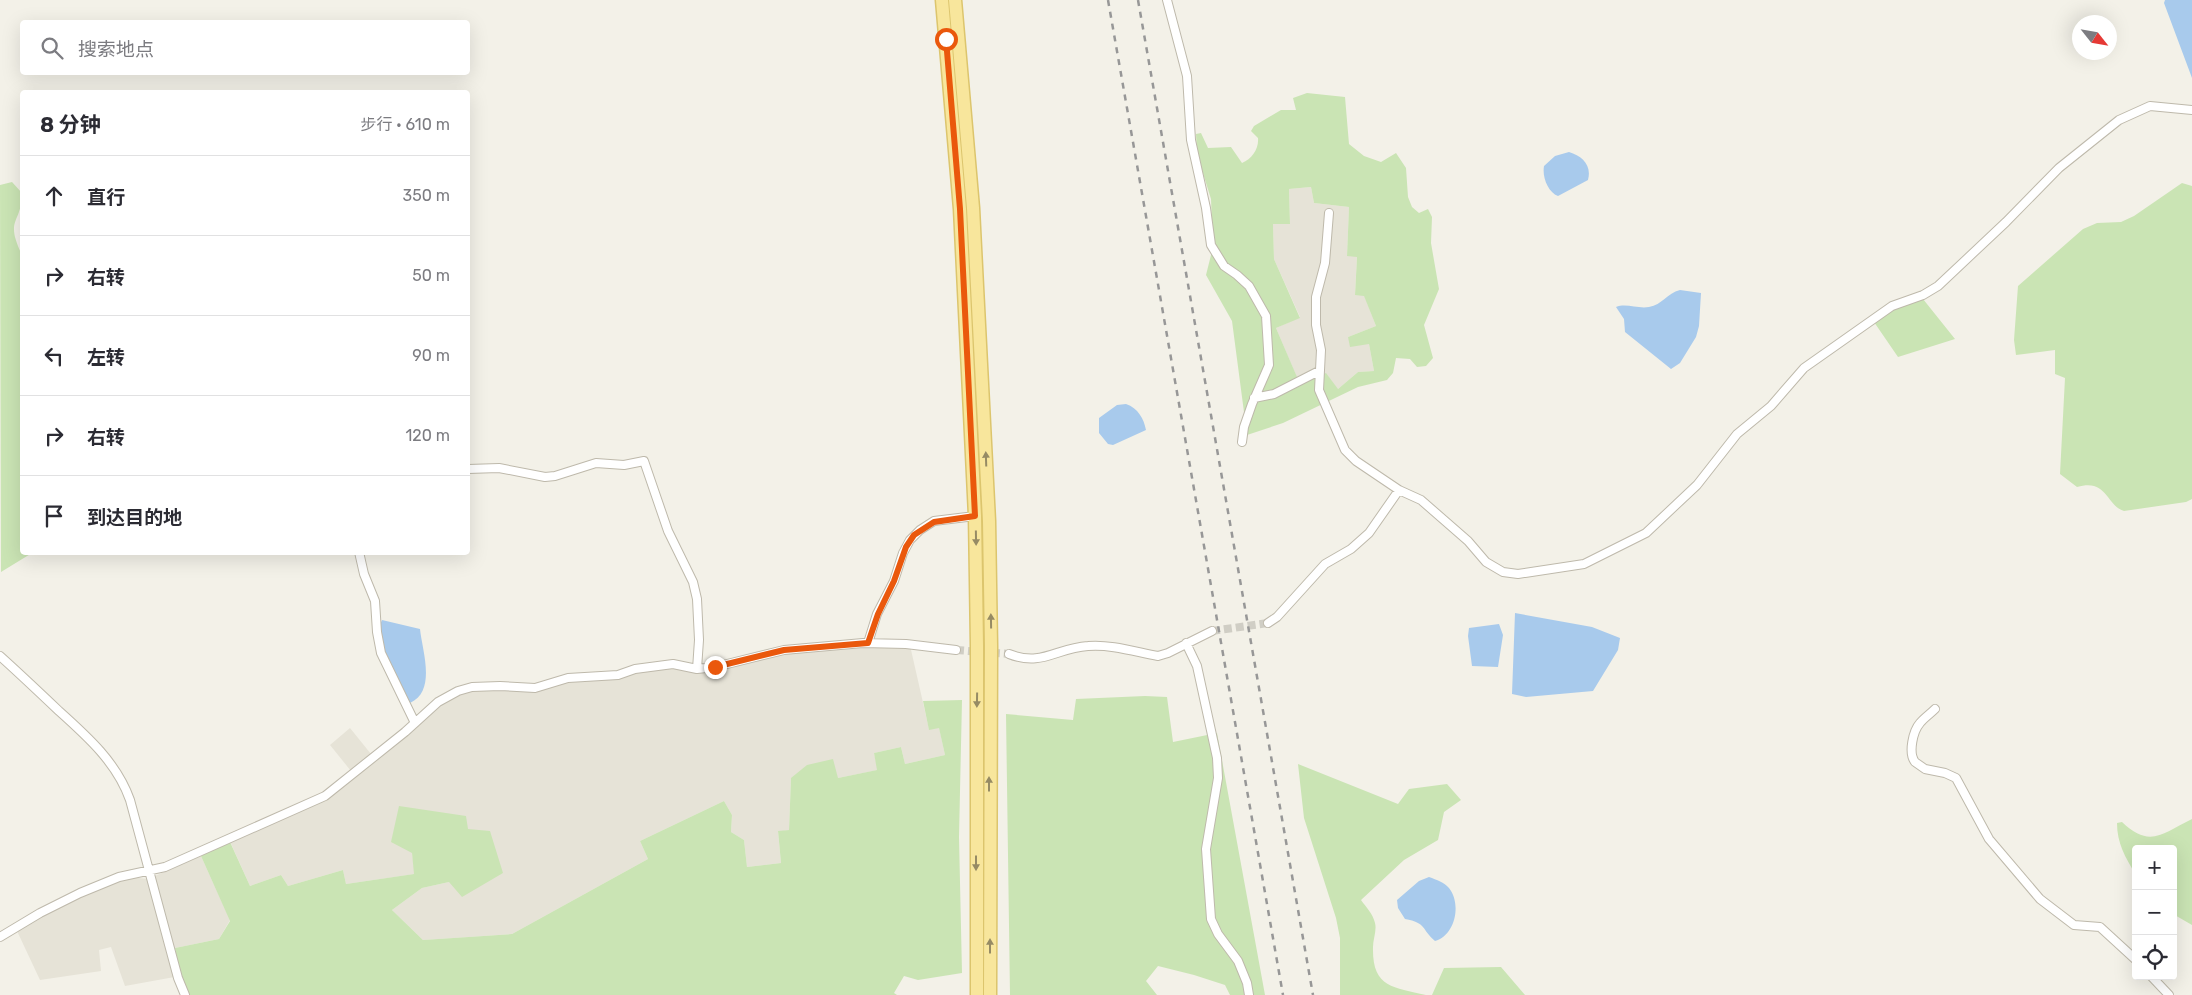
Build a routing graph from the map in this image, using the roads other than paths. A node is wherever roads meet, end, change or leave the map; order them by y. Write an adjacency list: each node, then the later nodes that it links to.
1 (942, 0): 11 (main road)
2 (955, 0): 29 (main road, one-way to 2)
3 (1167, 0): 7 (street)
4 (2192, 110): 10 (street)
5 (1329, 212): 6 (street)
6 (1320, 371): 7 (street); 10 (street)
7 (1254, 398): 8 (street)
8 (1242, 442)
9 (470, 468): 20 (street)
10 (1399, 490): 13 (street)
11 (975, 516): 15 (street); 28 (main road, one-way to 28)
12 (360, 555): 22 (street)
13 (1268, 623)
14 (1212, 631): 16 (street)
15 (868, 643): 17 (street); 20 (street)
16 (1186, 643): 18 (street); 30 (street)
17 (956, 650)
18 (1008, 654)
19 (0, 656): 23 (street)
20 (697, 669): 22 (street)
21 (1935, 709): 25 (street)
22 (415, 723): 23 (street)
23 (148, 872): 24 (street); 27 (street)
24 (0, 937)
25 (2132, 956)
26 (2155, 980): 31 (street)
27 (185, 995)
28 (977, 995)
29 (990, 995)
30 (1249, 995)
31 (2169, 995)

